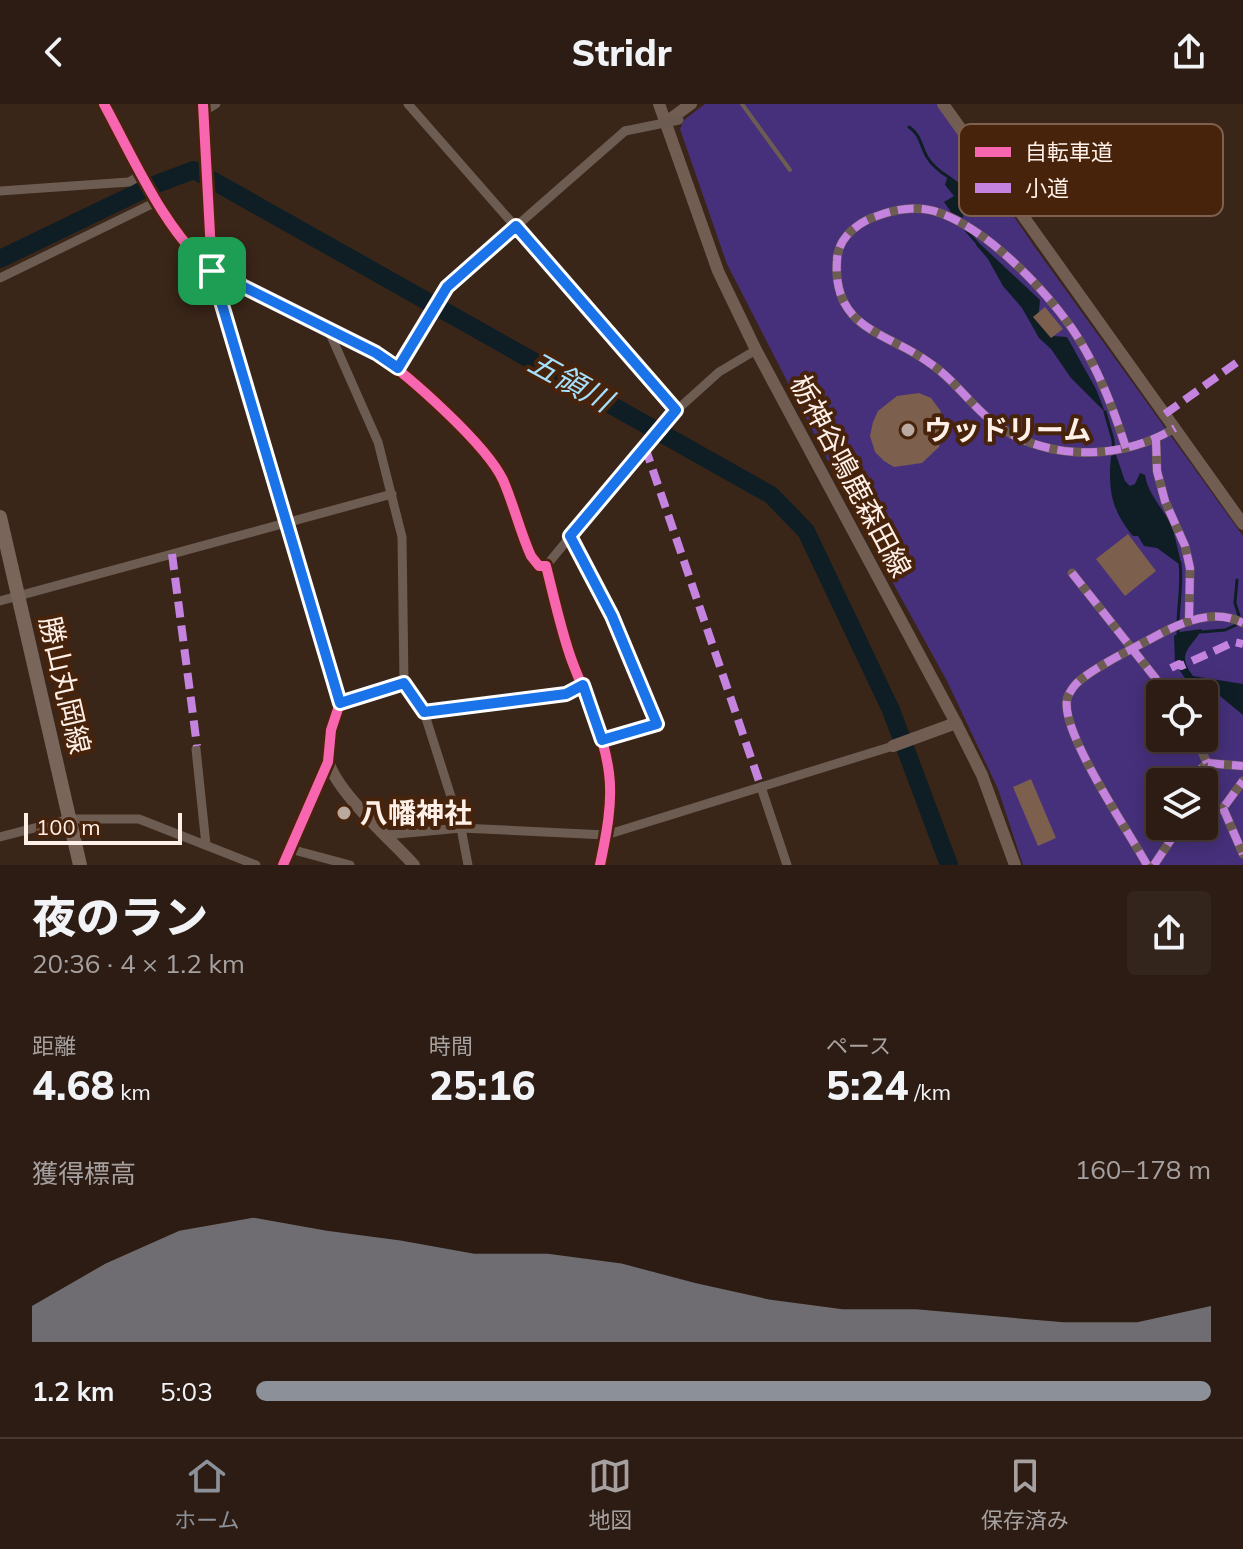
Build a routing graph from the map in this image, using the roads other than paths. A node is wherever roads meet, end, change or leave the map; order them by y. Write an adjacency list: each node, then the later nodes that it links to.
1 (104, 104): 11 (street)
2 (408, 104): 15 (street)
3 (659, 104): 8 (street, 栃神谷鳴鹿森田線)
4 (691, 104): 8 (street)
5 (742, 104): 10 (lane)
6 (943, 104): 9 (street)
7 (208, 106): 16 (street)
8 (672, 121): 15 (street, bridge); 19 (street, 栃神谷鳴鹿森田線)
9 (959, 126)
10 (790, 170)
11 (143, 174): 12 (street); 13 (street)
12 (0, 191)
13 (158, 201): 16 (street); 17 (street)
14 (1023, 216): 22 (street)
15 (516, 226): 20 (street); 21 (street)
16 (212, 271): 18 (street); 27 (street)
17 (0, 278)
18 (328, 329): 20 (street); 25 (street)
19 (756, 350): 21 (street); 42 (street, 栃神谷鳴鹿森田線)
20 (398, 368): 30 (street)
21 (676, 410): 29 (street)
22 (1175, 428): 23 (street); 28 (street)
23 (1156, 440): 24 (street); 34 (street)
24 (1126, 448): 24 (street)
25 (392, 494): 27 (street); 38 (street)
26 (0, 517): 32 (main road, 勝山丸岡線)
27 (288, 523): 32 (street); 40 (street)
28 (1243, 524)
29 (570, 536): 30 (street); 43 (street)
30 (546, 566): 39 (street)
31 (1072, 573): 36 (street)
32 (18, 596): 33 (street); 55 (main road, 勝山丸岡線)
33 (0, 601)
34 (1189, 621): 35 (street); 36 (street)
35 (1243, 623)
36 (1132, 649): 37 (street); 73 (street)
37 (1157, 680)
38 (404, 683): 40 (street); 41 (street)
39 (583, 685): 41 (street); 43 (street)
40 (340, 703): 47 (street)
41 (424, 712): 56 (street)
42 (956, 723): 44 (street); 72 (street, 栃神谷鳴鹿森田線)
43 (602, 740): 58 (street)
44 (893, 746): 52 (street)
45 (196, 749): 61 (street)
46 (1202, 752): 48 (street)
47 (328, 762): 57 (street); 62 (street)
48 (1207, 763): 49 (street); 50 (street)
49 (1243, 766)
50 (1202, 768)
51 (1243, 781): 53 (street)
52 (761, 787): 58 (street); 71 (street)
53 (1223, 808): 54 (street); 63 (street)
54 (1218, 810)
55 (69, 819): 59 (street); 61 (street); 64 (main road, 勝山丸岡線)
56 (461, 828): 57 (street); 58 (street); 69 (street)
57 (386, 835): 68 (street)
58 (606, 835): 70 (street)
59 (0, 837)
60 (1171, 840): 74 (street)
61 (206, 845): 65 (street)
62 (290, 849): 66 (street); 67 (street)
63 (1243, 854)
64 (80, 865)
65 (256, 865)
66 (283, 865)
67 (350, 865)
68 (414, 865)
69 (468, 865)
70 (600, 865)
71 (787, 865)
72 (1015, 865)
73 (1147, 865)
74 (1154, 865)

